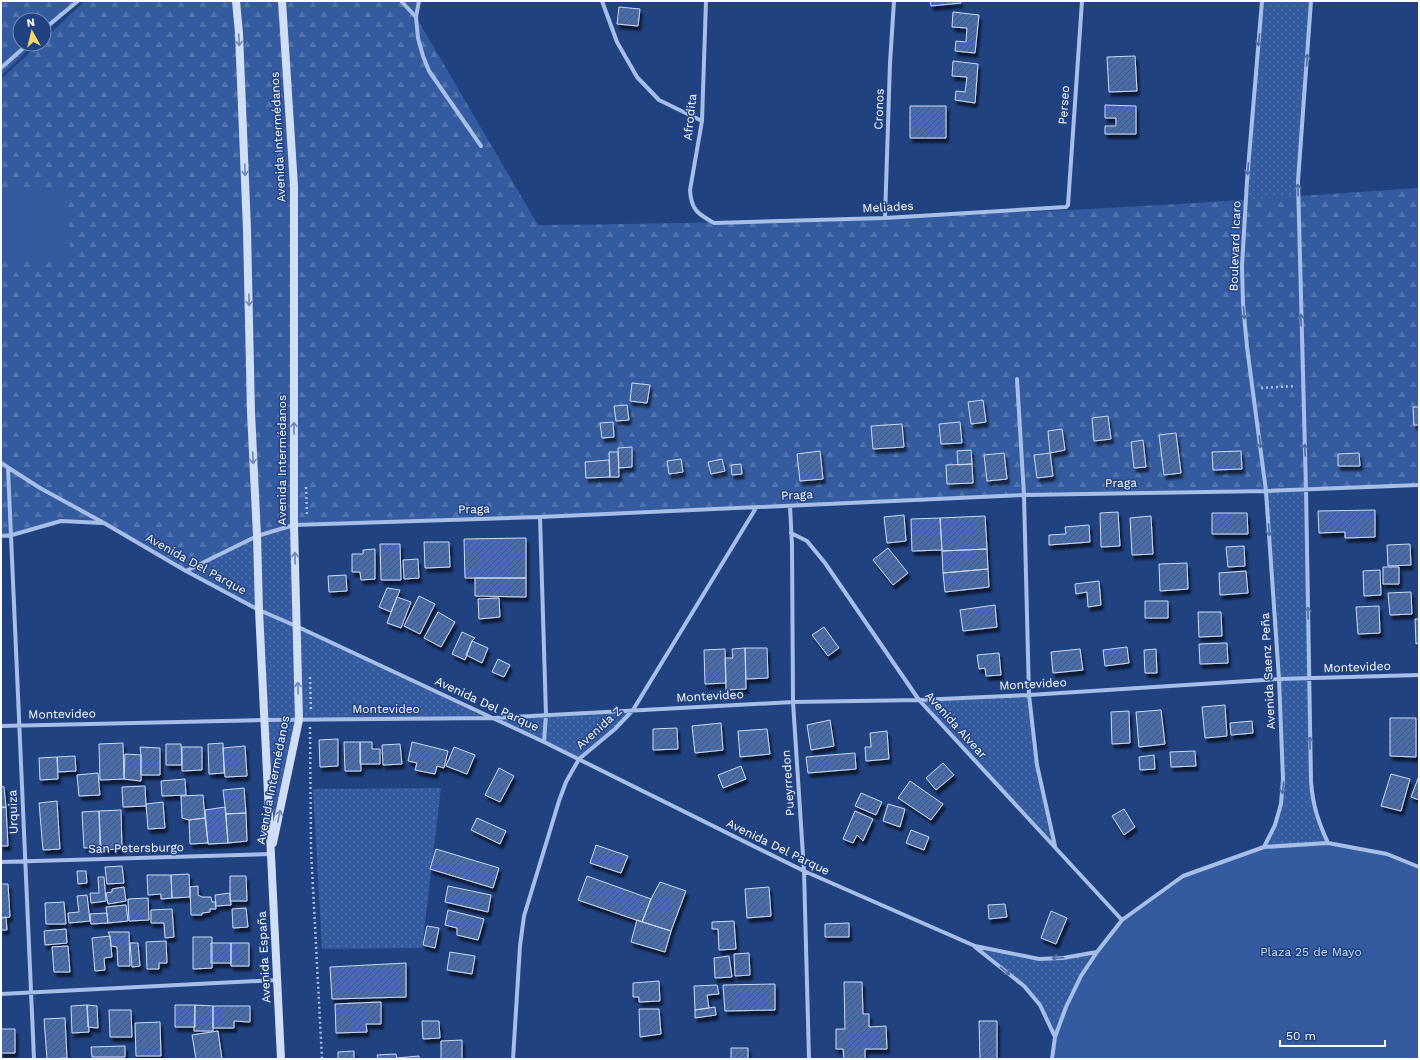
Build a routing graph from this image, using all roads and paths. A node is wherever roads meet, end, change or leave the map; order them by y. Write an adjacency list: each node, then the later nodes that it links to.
1 (78, 1): 13 (street)
2 (236, 1): 38 (main road, Avenida Intermédanos, one-way to 38)
3 (282, 1): 34 (main road, Avenida Intermédanos, one-way to 3)
4 (401, 1): 12 (street)
5 (419, 1): 12 (street)
6 (602, 1): 16 (street)
7 (706, 1): 16 (street, Afrodita)
8 (894, 1): 19 (street, Cronos)
9 (1082, 1): 18 (street, Perseo)
10 (1262, 1): 23 (street, Boulevard Icaro, one-way to 23)
11 (1311, 1): 22 (street, one-way to 11)
12 (416, 16): 17 (street)
13 (52, 22)
14 (19, 52): 15 (street)
15 (1, 68)
16 (702, 121): 20 (street, Afrodita)
17 (481, 146)
18 (1063, 208): 19 (street, Meliades)
19 (885, 218): 20 (street, Meliades)
20 (714, 223)
21 (1017, 379): 29 (street)
22 (1303, 386): 23 (path); 27 (street, one-way to 22)
23 (1253, 388): 28 (street, Boulevard Icaro, one-way to 28)
24 (1, 463): 25 (street, Avenida Del Parque)
25 (8, 468): 33 (street, Avenida Del Parque); 36 (street, Urquiza)
26 (1419, 485): 27 (street, Praga)
27 (1306, 489): 28 (street, Praga); 44 (street, one-way to 27)
28 (1266, 491): 29 (street, Praga); 43 (street, Avenida Saenz Peña, one-way to 43)
29 (1024, 495): 30 (street, Praga); 45 (street)
30 (790, 506): 31 (street, Praga); 35 (street, Pueyrredon)
31 (756, 508): 32 (street, Praga); 48 (street, Avenida Z)
32 (540, 517): 34 (street, Praga); 49 (street)
33 (104, 523): 36 (street); 39 (street, Avenida Del Parque)
34 (294, 525): 38 (street, Praga); 41 (main road, Avenida Intermédanos, one-way to 34)
35 (791, 533): 46 (street, Avenida Alvear); 47 (street, Pueyrredon)
36 (12, 535): 37 (street); 53 (street, Urquiza)
37 (1, 536)
38 (257, 536): 39 (street, Praga); 40 (main road, Avenida Intermédanos)
39 (186, 572): 40 (street, Avenida Del Parque)
40 (259, 610): 41 (street, Avenida Del Parque); 51 (main road, Avenida Intermédanos)
41 (296, 626): 50 (street, Avenida Del Parque); 52 (main road, Avenida Intermédanos, one-way to 41)
42 (1419, 675): 44 (street, Montevideo)
43 (1280, 679): 44 (street, Montevideo); 45 (street, Montevideo); 59 (street, Avenida Saenz Peña, one-way to 59)
44 (1308, 679): 57 (street, one-way to 44)
45 (1029, 695): 46 (street, Montevideo); 58 (street)
46 (919, 700): 47 (street, Montevideo); 58 (street, Avenida Alvear)
47 (793, 702): 48 (street, Montevideo); 64 (street, Pueyrredon)
48 (633, 710): 49 (street, Montevideo); 56 (street, Avenida Z)
49 (546, 715): 50 (street, Montevideo); 55 (street)
50 (494, 718): 52 (street, Montevideo); 55 (street, Avenida Del Parque)
51 (264, 720): 52 (street, Montevideo); 53 (street, Montevideo); 60 (main road, Avenida Intermédanos)
52 (299, 720): 60 (main road, Avenida Intermédanos, one-way to 52)
53 (19, 724): 54 (street, Montevideo); 61 (street, Urquiza)
54 (1, 726)
55 (544, 742): 56 (street, Avenida Del Parque)
56 (578, 759): 64 (street, Avenida Del Parque); 74 (street, Avenida Z)
57 (1328, 843): 59 (street); 63 (street)
58 (1055, 847): 65 (street, Avenida Alvear)
59 (1264, 847): 65 (street)
60 (271, 854): 61 (street, San Petersburgo); 68 (main road, Avenida España)
61 (25, 860): 62 (street, San Petersburgo); 69 (street, Urquiza)
62 (1, 862)
63 (1419, 867)
64 (804, 871): 66 (street, Avenida Del Parque); 75 (street, Pueyrredon)
65 (1122, 920): 67 (street)
66 (974, 946): 67 (street, Avenida Del Parque, one-way to 66); 71 (street, Avenida Del Parque, one-way to 71)
67 (1097, 952): 71 (street)
68 (277, 980): 69 (street); 73 (main road, Avenida España)
69 (31, 992): 70 (street); 72 (street, Urquiza)
70 (1, 994)
71 (1056, 1037): 76 (street)
72 (34, 1059)
73 (281, 1059)
74 (513, 1059)
75 (809, 1059)
76 (1052, 1059)

